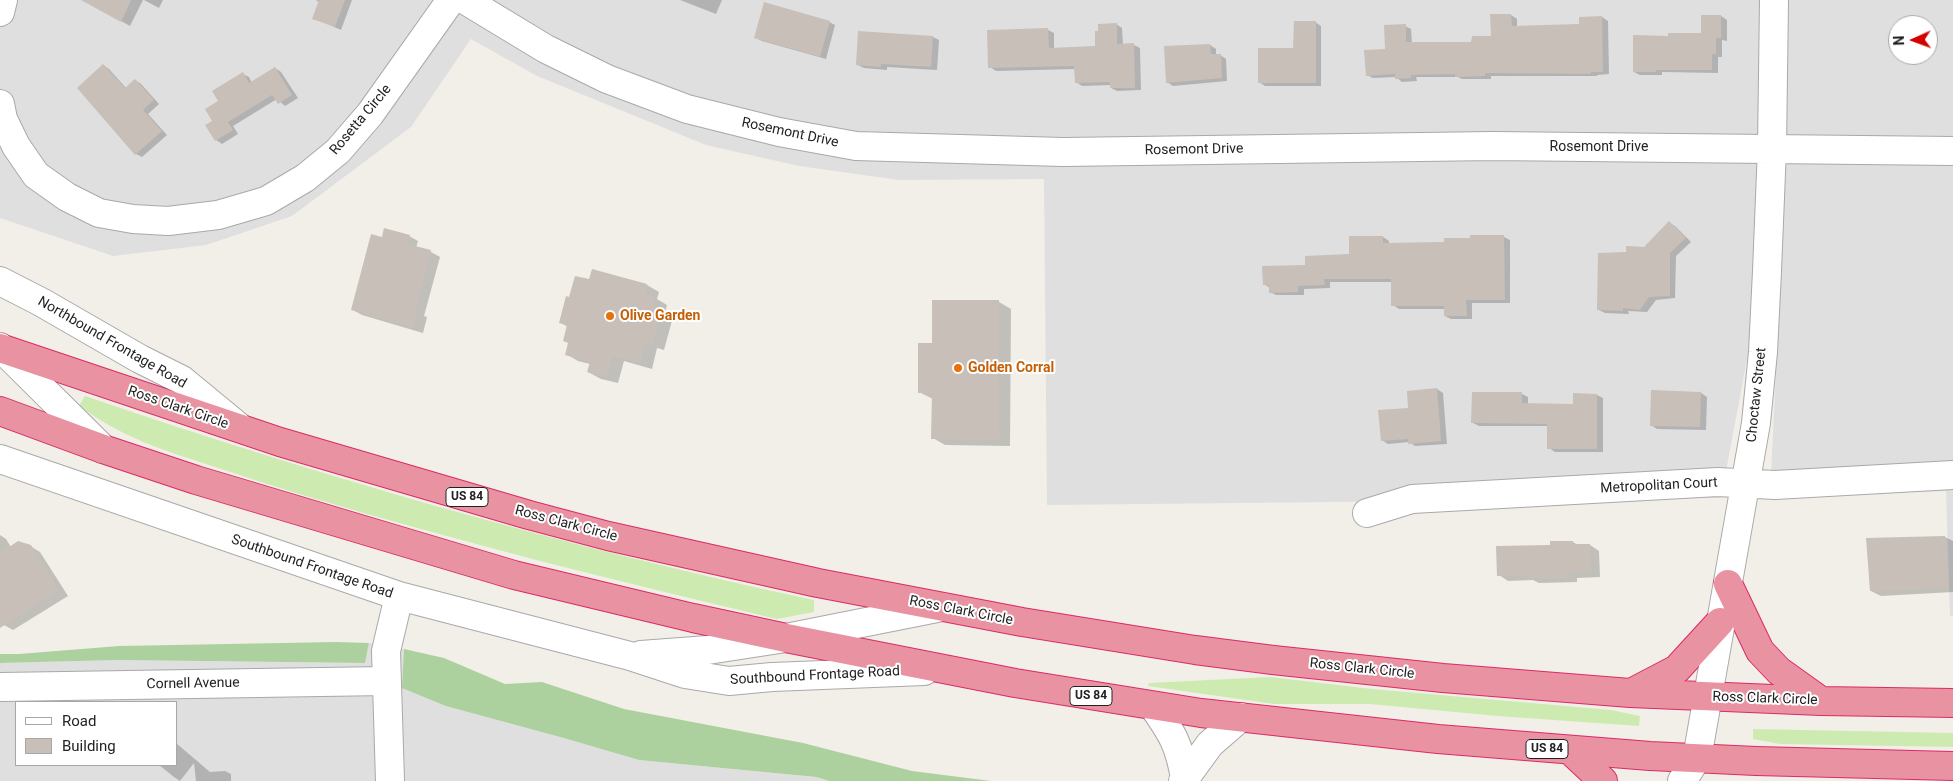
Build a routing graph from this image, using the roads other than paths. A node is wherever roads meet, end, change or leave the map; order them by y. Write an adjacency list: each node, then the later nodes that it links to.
1 (3, 0): 5 (street)
2 (452, 0): 6 (street, Rosetta Circle)
3 (465, 0): 7 (street, Rosemont Drive)
4 (1774, 0): 7 (street, Choctaw Street)
5 (0, 12)
6 (0, 104)
7 (1772, 148): 8 (street, Rosemont Drive); 16 (street, Choctaw Street)
8 (1953, 151)
9 (0, 282): 12 (street, Northbound Frontage Road)
10 (1, 348): 12 (highway, Ross Clark Circle / US 84); 13 (street)
11 (0, 410): 13 (highway, US 84)
12 (242, 430): 20 (highway, Ross Clark Circle / US 84)
13 (103, 449): 22 (highway, US 84)
14 (0, 459): 19 (street, Southbound Frontage Road)
15 (1953, 475): 16 (street, Metropolitan Court)
16 (1746, 483): 17 (street, Metropolitan Court); 18 (street, Choctaw Street)
17 (1367, 513)
18 (1728, 584): 21 (street, Choctaw Street); 29 (highway)
19 (399, 596): 23 (street, Southbound Frontage Road); 25 (street)
20 (942, 607): 22 (street, Southbound Frontage Road); 27 (highway, Ross Clark Circle / US 84)
21 (1720, 622): 27 (highway); 28 (street, Choctaw Street)
22 (786, 638): 23 (street, Southbound Frontage Road); 24 (highway, US 84)
23 (630, 656): 24 (street, Southbound Frontage Road)
24 (943, 670): 31 (highway, US 84)
25 (386, 681): 26 (street, Cornell Avenue); 37 (street)
26 (0, 686)
27 (1630, 693): 28 (highway, Ross Clark Circle / US 84)
28 (1707, 697): 29 (highway, Ross Clark Circle / US 84); 34 (street, Choctaw Street)
29 (1821, 701): 30 (highway, Ross Clark Circle / US 84)
30 (1953, 704)
31 (1153, 706): 32 (highway, US 84); 36 (street)
32 (1241, 717): 33 (highway, US 84); 36 (street)
33 (1571, 751): 34 (highway, US 84); 38 (highway)
34 (1697, 758): 35 (highway, US 84); 39 (street, Choctaw Street)
35 (1953, 766)
36 (1184, 779)
37 (390, 781)
38 (1603, 781)
39 (1682, 781)

